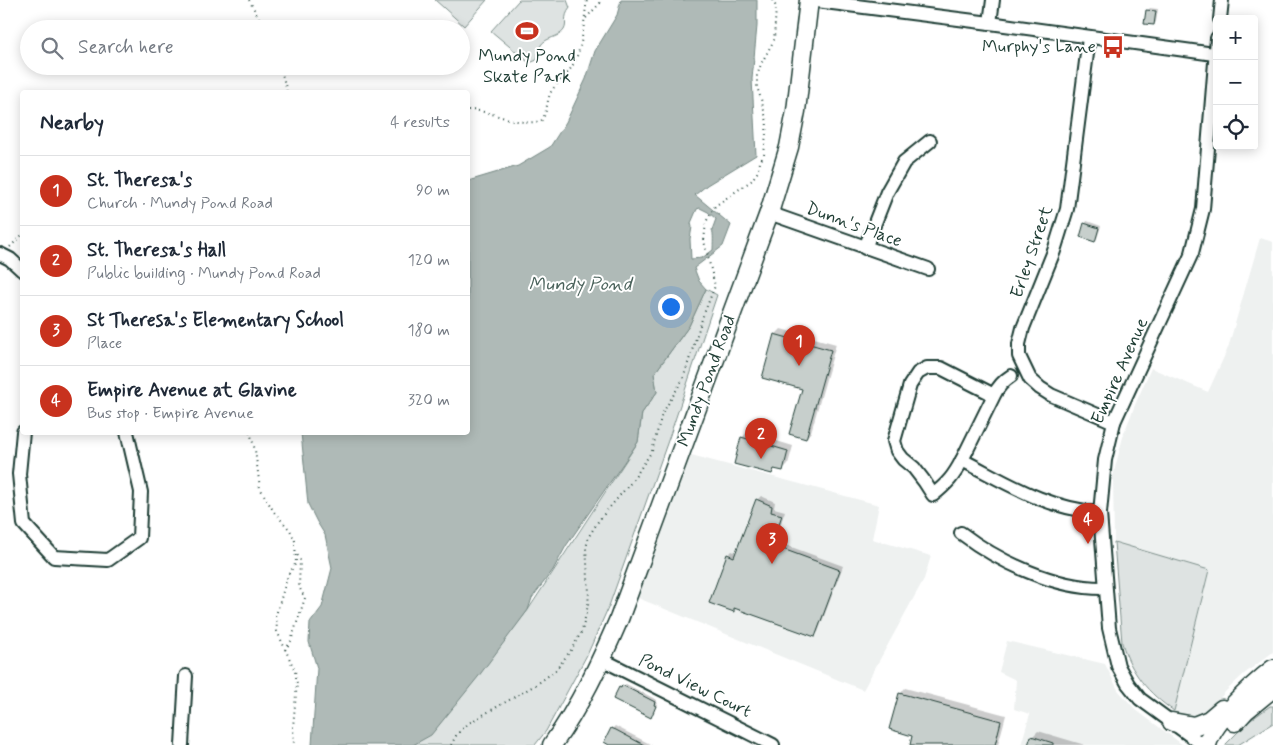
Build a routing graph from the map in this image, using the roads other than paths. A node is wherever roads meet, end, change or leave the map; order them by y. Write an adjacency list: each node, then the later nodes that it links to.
1 (809, 0): 5 (street); 10 (street, Mundy Pond Road)
2 (993, 0): 5 (street)
3 (1222, 0): 4 (street)
4 (1220, 15)
5 (990, 23): 6 (street)
6 (1089, 38): 7 (street); 17 (street, Erley Street)
7 (1213, 54)
8 (1214, 60): 17 (street, Empire Avenue)
9 (930, 141): 11 (street)
10 (769, 213): 11 (street, Dunn's Place); 24 (street, Mundy Pond Road)
11 (865, 248): 14 (street, Dunn's Place)
12 (5, 250): 13 (street)
13 (20, 268)
14 (928, 270)
15 (1011, 376): 16 (street)
16 (994, 395): 20 (street); 20 (street)
17 (1114, 422): 21 (street, Empire Avenue)
18 (23, 435): 19 (street)
19 (128, 435)
20 (962, 460): 21 (street)
21 (1100, 513): 23 (street, Empire Avenue)
22 (961, 533): 23 (street)
23 (1105, 588): 27 (street, Empire Avenue)
24 (601, 659): 28 (street, Mundy Pond Road); 30 (street, Pond View Court)
25 (186, 676): 29 (street)
26 (1267, 681): 27 (street); 32 (street); 33 (street)
27 (1172, 722): 31 (street, Empire Avenue)
28 (555, 744)
29 (182, 745)
30 (773, 745)
31 (1203, 745)
32 (1208, 745)
33 (1212, 745)

